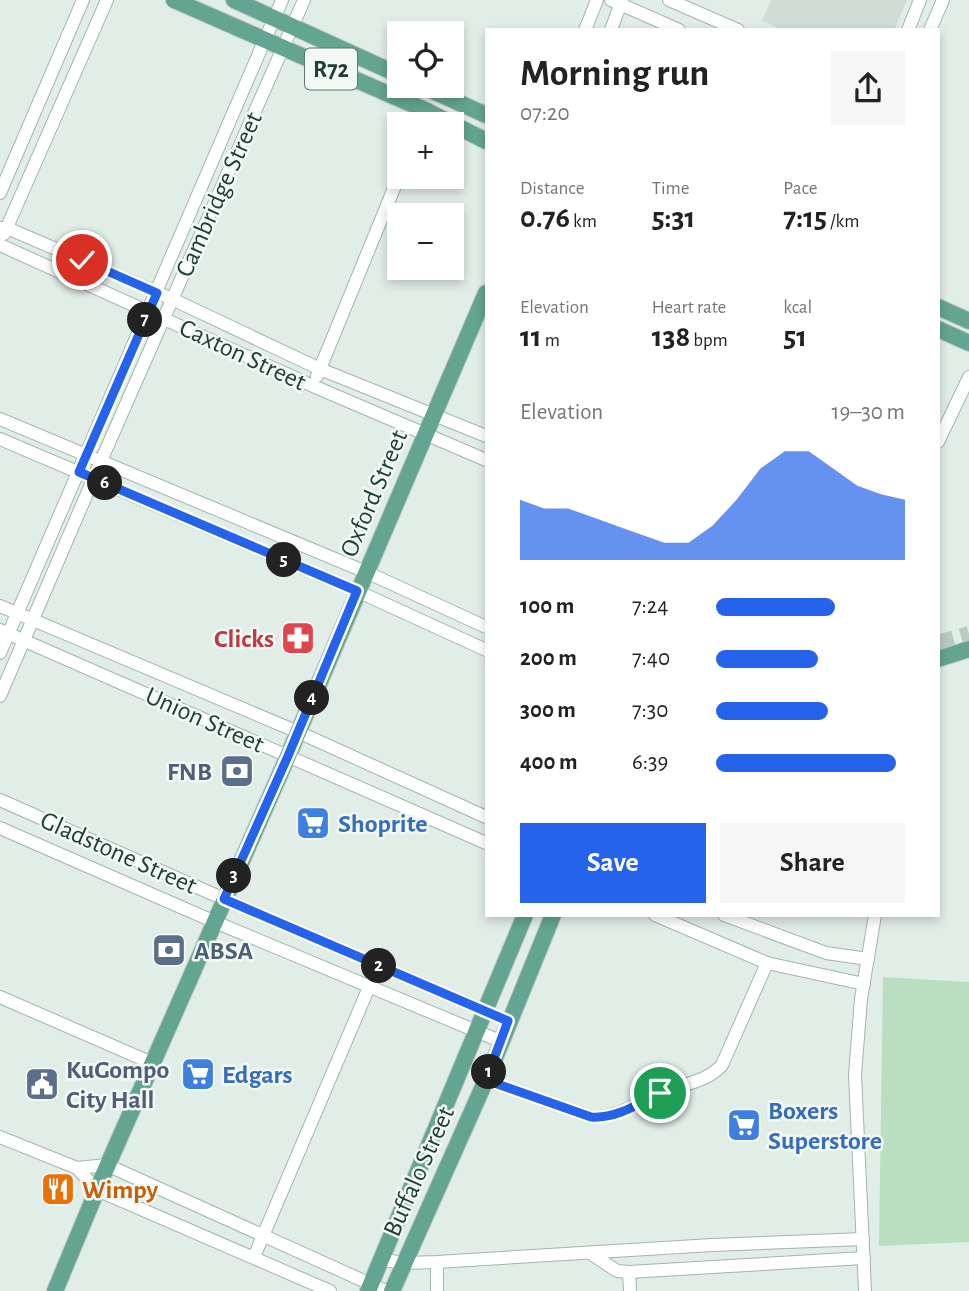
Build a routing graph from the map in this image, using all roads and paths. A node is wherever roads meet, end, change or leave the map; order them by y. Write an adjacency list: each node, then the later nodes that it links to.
1 (83, 0): 29 (street)
2 (107, 0): 30 (street)
3 (174, 0): 20 (main road, R72)
4 (234, 0): 12 (main road, R72)
5 (282, 0): 12 (street, Cambridge Street)
6 (304, 0): 13 (street, Cambridge Street)
7 (597, 0): 14 (street)
8 (669, 0): 17 (street)
9 (920, 0): 18 (street)
10 (943, 0): 19 (street)
11 (618, 1): 15 (street); 16 (street)
12 (275, 17): 13 (main road, R72); 20 (street, Cambridge Street)
13 (293, 25): 21 (street, Cambridge Street); 22 (main road, R72)
14 (586, 28)
15 (611, 28)
16 (675, 28)
17 (733, 28)
18 (909, 28)
19 (931, 28)
20 (265, 40): 21 (main road, R72); 32 (street, Cambridge Street)
21 (282, 48): 24 (main road, R72); 34 (street, Cambridge Street)
22 (387, 69)
23 (448, 98): 25 (main road)
24 (412, 112)
25 (485, 115)
26 (464, 133): 27 (main road, R72)
27 (485, 141)
28 (394, 189): 41 (street)
29 (0, 193)
30 (4, 228): 31 (street); 32 (street, Caxton Street)
31 (0, 244): 36 (street, Caxton Street)
32 (157, 293): 34 (street, Caxton Street); 36 (street, Cambridge Street)
33 (485, 295): 44 (main road, Oxford Street)
34 (172, 299): 37 (street, Cambridge Street); 41 (street, Caxton Street)
35 (940, 308): 38 (main road)
36 (149, 310): 37 (street, Caxton Street); 50 (street, Cambridge Street)
37 (165, 317): 43 (street, Caxton Street); 52 (street, Cambridge Street)
38 (969, 321)
39 (940, 330): 40 (main road)
40 (969, 343)
41 (320, 369): 43 (street); 44 (street, Caxton Street)
42 (969, 377): 48 (street)
43 (313, 386): 46 (street, Caxton Street)
44 (433, 414): 46 (main road, Oxford Street); 47 (street, Caxton Street)
45 (0, 419): 50 (street)
46 (425, 434): 51 (street, Caxton Street); 55 (main road, Oxford Street)
47 (485, 436)
48 (940, 438)
49 (0, 439): 53 (street)
50 (87, 455): 52 (street); 53 (street, Cambridge Street)
51 (485, 460)
52 (101, 461): 54 (street, Cambridge Street); 55 (street)
53 (79, 472): 54 (street); 58 (street, Cambridge Street)
54 (93, 478): 56 (street); 59 (street, Cambridge Street)
55 (366, 572): 56 (main road, Oxford Street); 60 (street)
56 (357, 591): 64 (street); 68 (main road, Oxford Street)
57 (0, 606): 58 (street, Union Street)
58 (17, 614): 59 (street, Union Street); 61 (street, Cambridge Street)
59 (33, 621): 62 (street, Cambridge Street); 68 (street, Union Street)
60 (485, 627)
61 (4, 632): 62 (street, Union Street); 65 (street, Cambridge Street)
62 (24, 640): 67 (street, Cambridge Street); 69 (street, Union Street)
63 (969, 649): 66 (main road)
64 (485, 650)
65 (0, 653)
66 (940, 658)
67 (0, 696)
68 (298, 732): 69 (main road, Oxford Street); 71 (street, Union Street)
69 (288, 756): 73 (street, Union Street); 74 (main road, Oxford Street)
70 (0, 800): 74 (street, Gladstone Street)
71 (485, 817)
72 (0, 828): 80 (street, Gladstone Street)
73 (485, 843)
74 (224, 899): 80 (main road, Oxford Street); 83 (street, Gladstone Street)
75 (524, 917): 87 (main road, Buffalo Street)
76 (552, 917): 88 (main road, Buffalo Street)
77 (660, 917): 82 (street)
78 (728, 917): 81 (street)
79 (875, 917): 81 (street)
80 (215, 922): 85 (street, Gladstone Street); 91 (main road, Oxford Street)
81 (868, 959): 84 (street)
82 (767, 963): 84 (street); 92 (street)
83 (378, 966): 85 (street); 87 (street, Gladstone Street)
84 (864, 984): 98 (street)
85 (370, 986): 89 (street, Gladstone Street); 97 (street)
86 (0, 997): 91 (street)
87 (485, 1012): 88 (street, Gladstone Street); 89 (main road, Buffalo Street)
88 (508, 1021): 90 (main road, Buffalo Street)
89 (476, 1031): 90 (street, Gladstone Street); 102 (main road, Buffalo Street)
90 (500, 1041): 92 (main road, Buffalo Street)
91 (152, 1063): 94 (main road, Oxford Street)
92 (486, 1080): 104 (main road, Buffalo Street)
93 (0, 1137): 95 (street)
94 (107, 1165): 95 (street); 96 (main road, Oxford Street); 97 (street)
95 (77, 1168): 96 (street)
96 (97, 1190): 100 (street); 107 (main road, Oxford Street)
97 (263, 1235): 100 (street); 106 (street)
98 (863, 1240): 99 (street); 101 (street)
99 (590, 1253): 103 (street); 105 (street)
100 (254, 1257): 108 (street)
101 (864, 1258): 105 (street); 112 (street)
102 (383, 1260): 104 (street); 106 (main road, Buffalo Street)
103 (437, 1262): 104 (street); 110 (street)
104 (405, 1263): 109 (main road, Buffalo Street)
105 (629, 1272): 111 (street)
106 (375, 1289)
107 (55, 1291)
108 (330, 1291)
109 (392, 1291)
110 (437, 1291)
111 (630, 1291)
112 (865, 1291)

